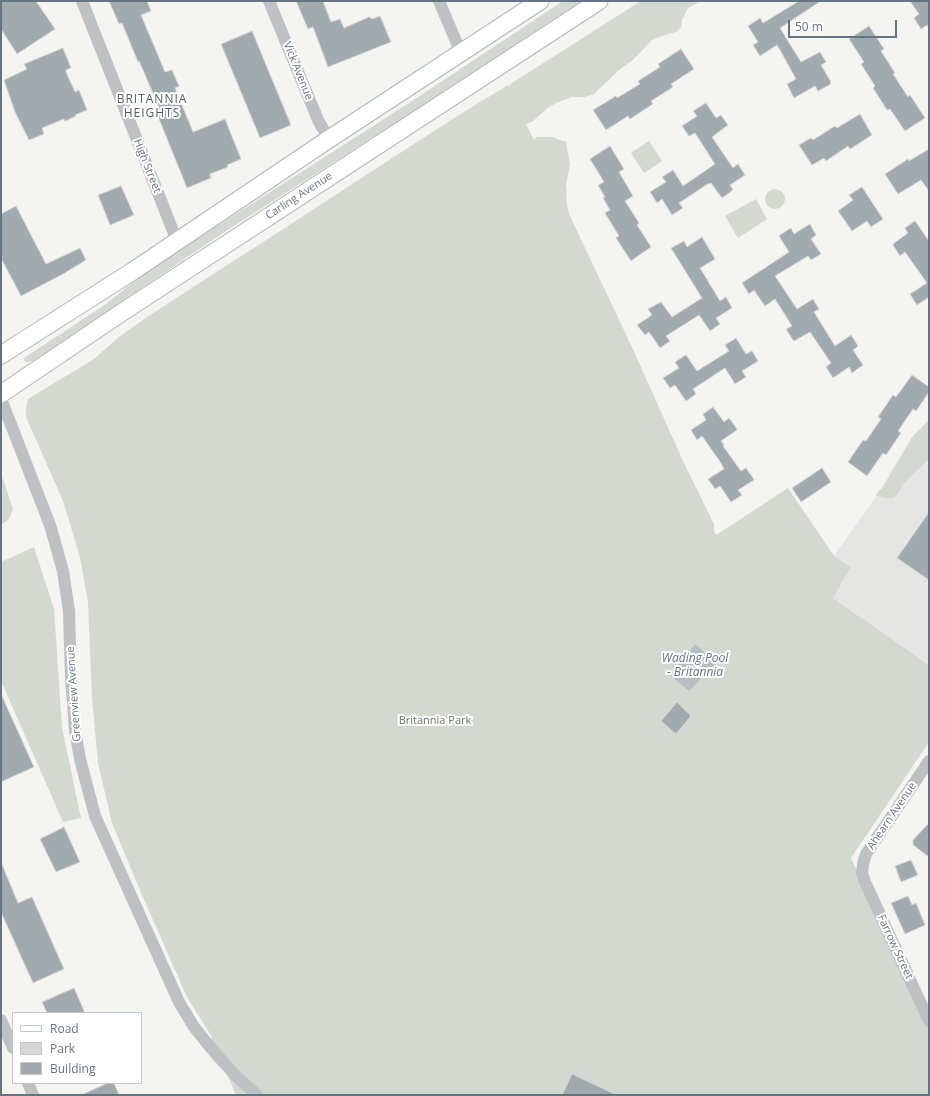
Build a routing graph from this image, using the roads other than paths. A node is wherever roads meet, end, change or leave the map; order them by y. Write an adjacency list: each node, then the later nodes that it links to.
1 (82, 1): 8 (street, High Street)
2 (269, 1): 7 (street, Vick Avenue)
3 (438, 1): 6 (street)
4 (540, 1): 6 (main road)
5 (599, 1): 10 (main road, Carling Avenue)
6 (461, 53): 7 (main road)
7 (329, 139): 8 (main road)
8 (177, 241): 9 (main road)
9 (1, 355)
10 (1, 394)
11 (1, 400): 19 (street, Greenview Avenue)
12 (929, 761): 13 (street, Ahearn Avenue)
13 (862, 873): 15 (street, Farrow Street)
14 (1, 1020): 16 (street)
15 (929, 1021)
16 (12, 1046)
17 (28, 1084): 18 (street)
18 (33, 1095)
19 (257, 1095)

